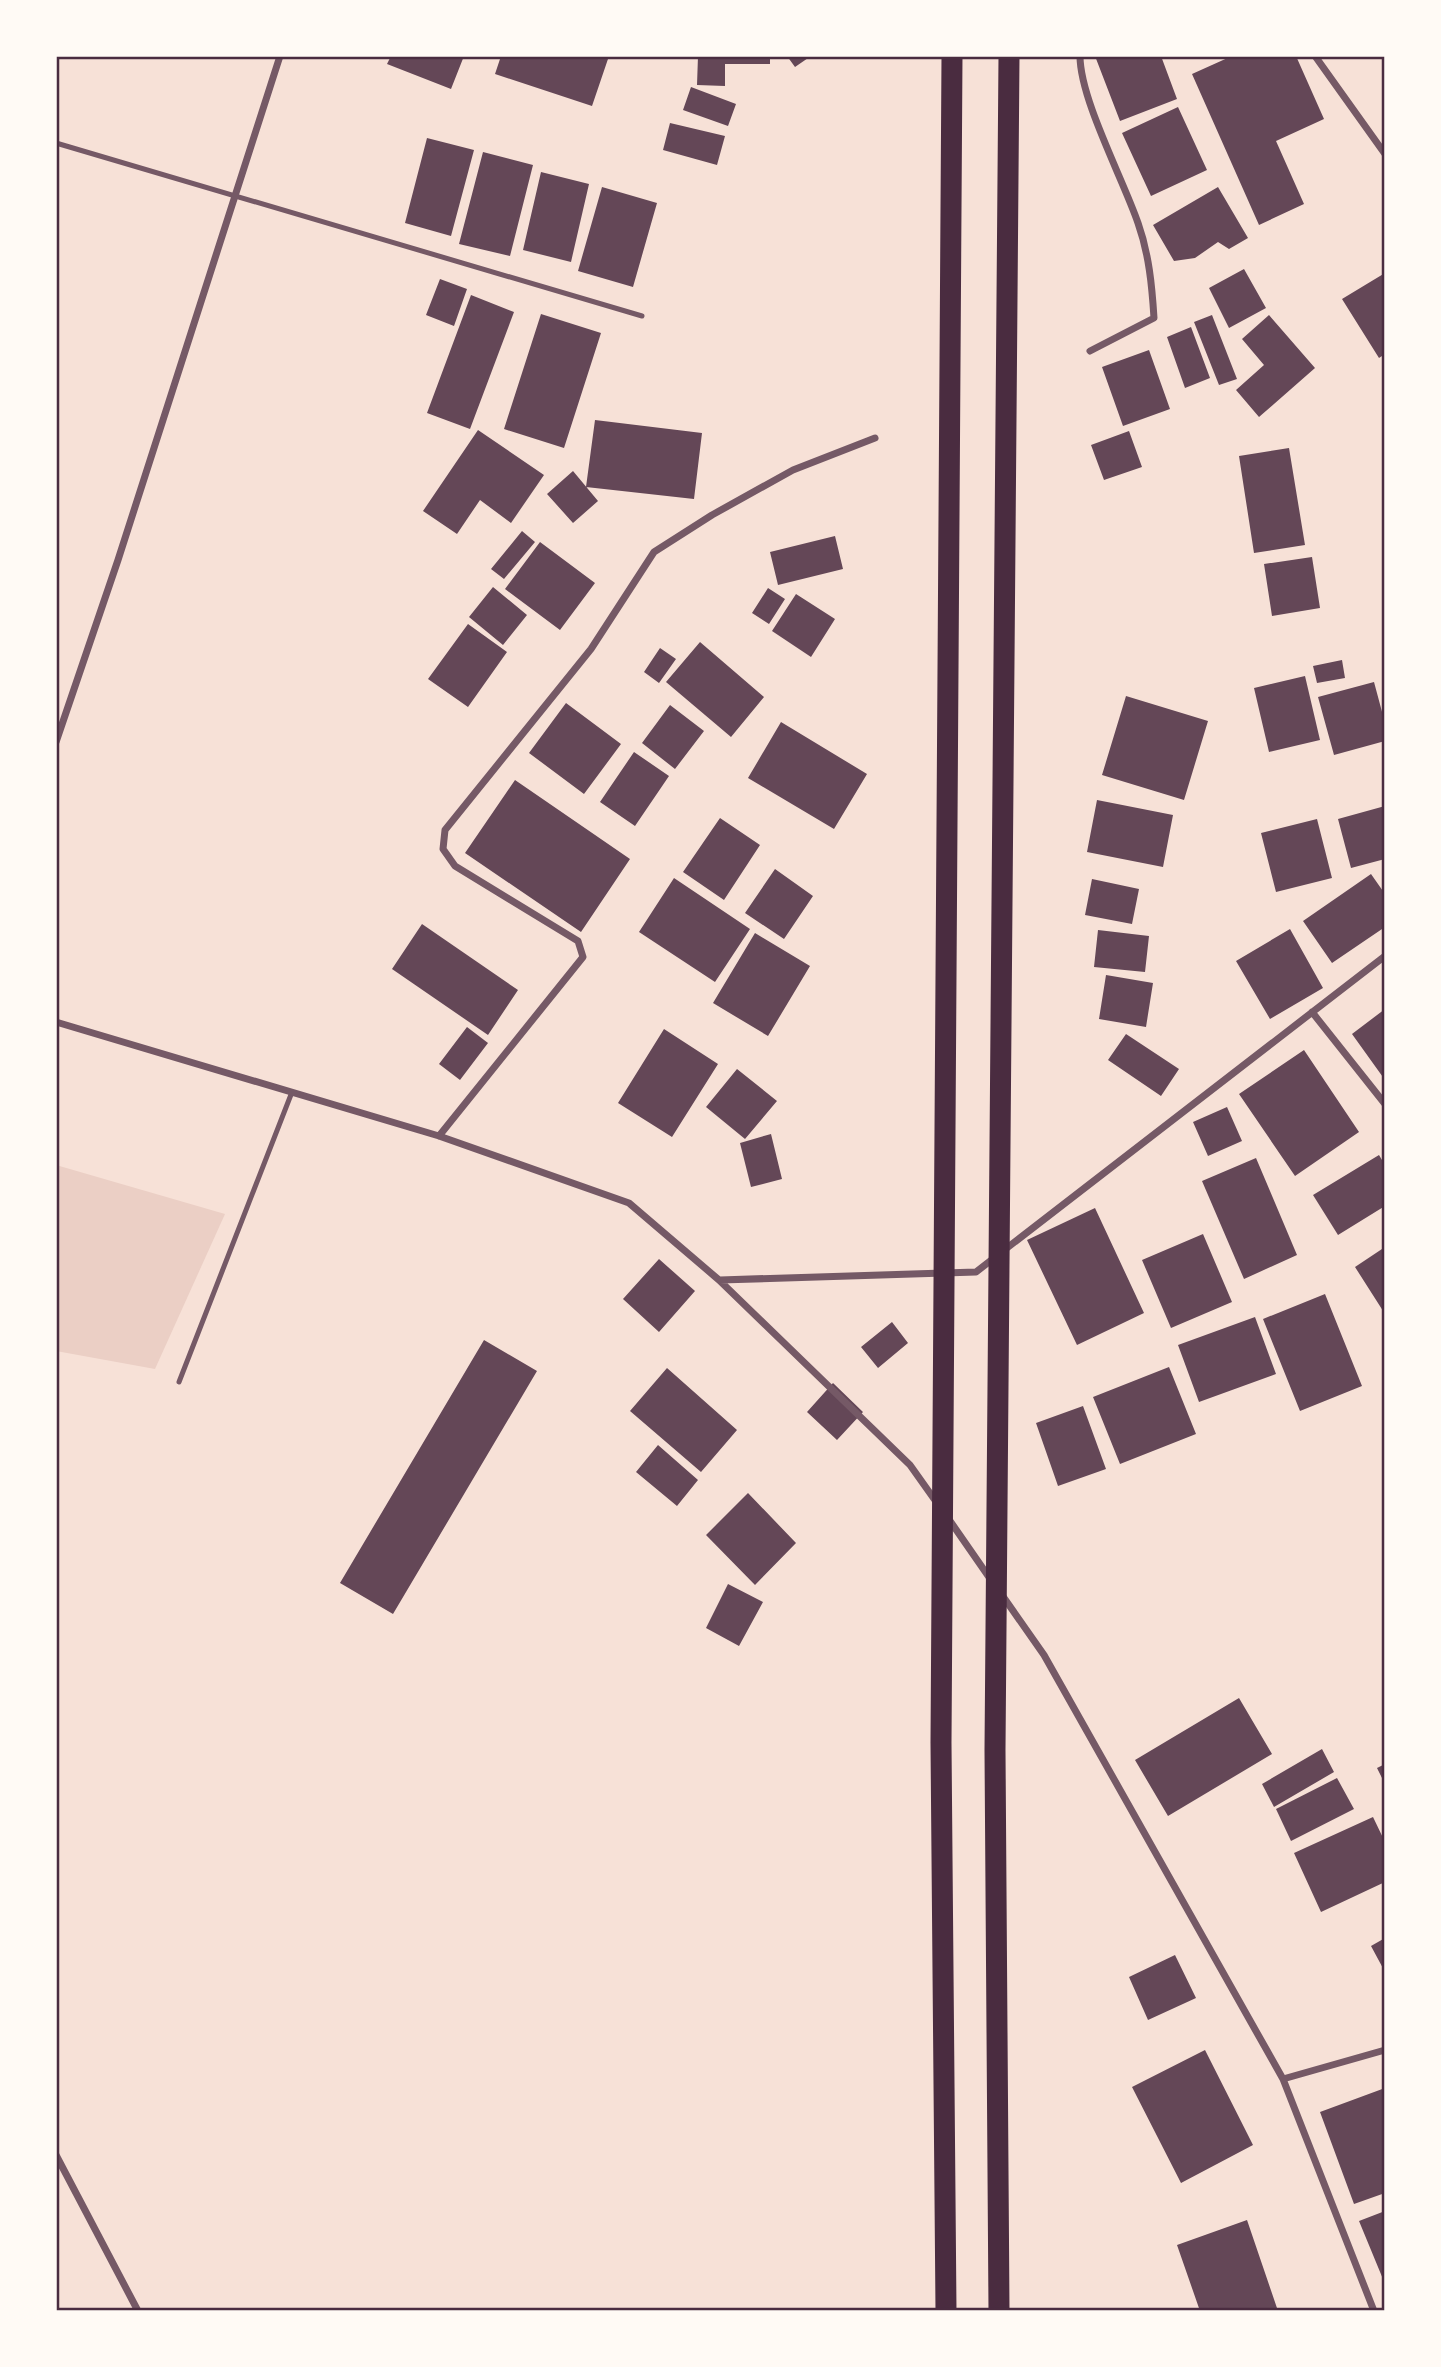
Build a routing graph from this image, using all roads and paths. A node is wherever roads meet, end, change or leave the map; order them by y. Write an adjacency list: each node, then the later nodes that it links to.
1 (280, 56): 8 (street)
2 (952, 56): 25 (highway)
3 (1009, 56): 26 (highway)
4 (1080, 56): 10 (street)
5 (1315, 56): 7 (street)
6 (56, 143): 8 (lane)
7 (1385, 154)
8 (234, 195): 9 (lane); 12 (street)
9 (642, 316)
10 (1090, 351)
11 (875, 438): 18 (street)
12 (56, 742)
13 (1385, 956): 14 (street)
14 (1311, 1012): 17 (street); 19 (street)
15 (56, 1022): 16 (street)
16 (292, 1092): 18 (street); 20 (lane)
17 (1385, 1104)
18 (439, 1136): 19 (street)
19 (719, 1280): 22 (street)
20 (178, 1381)
21 (1385, 2050): 22 (street)
22 (1283, 2079): 27 (street)
23 (56, 2155): 24 (street)
24 (138, 2311)
25 (946, 2311)
26 (999, 2311)
27 (1374, 2311)

